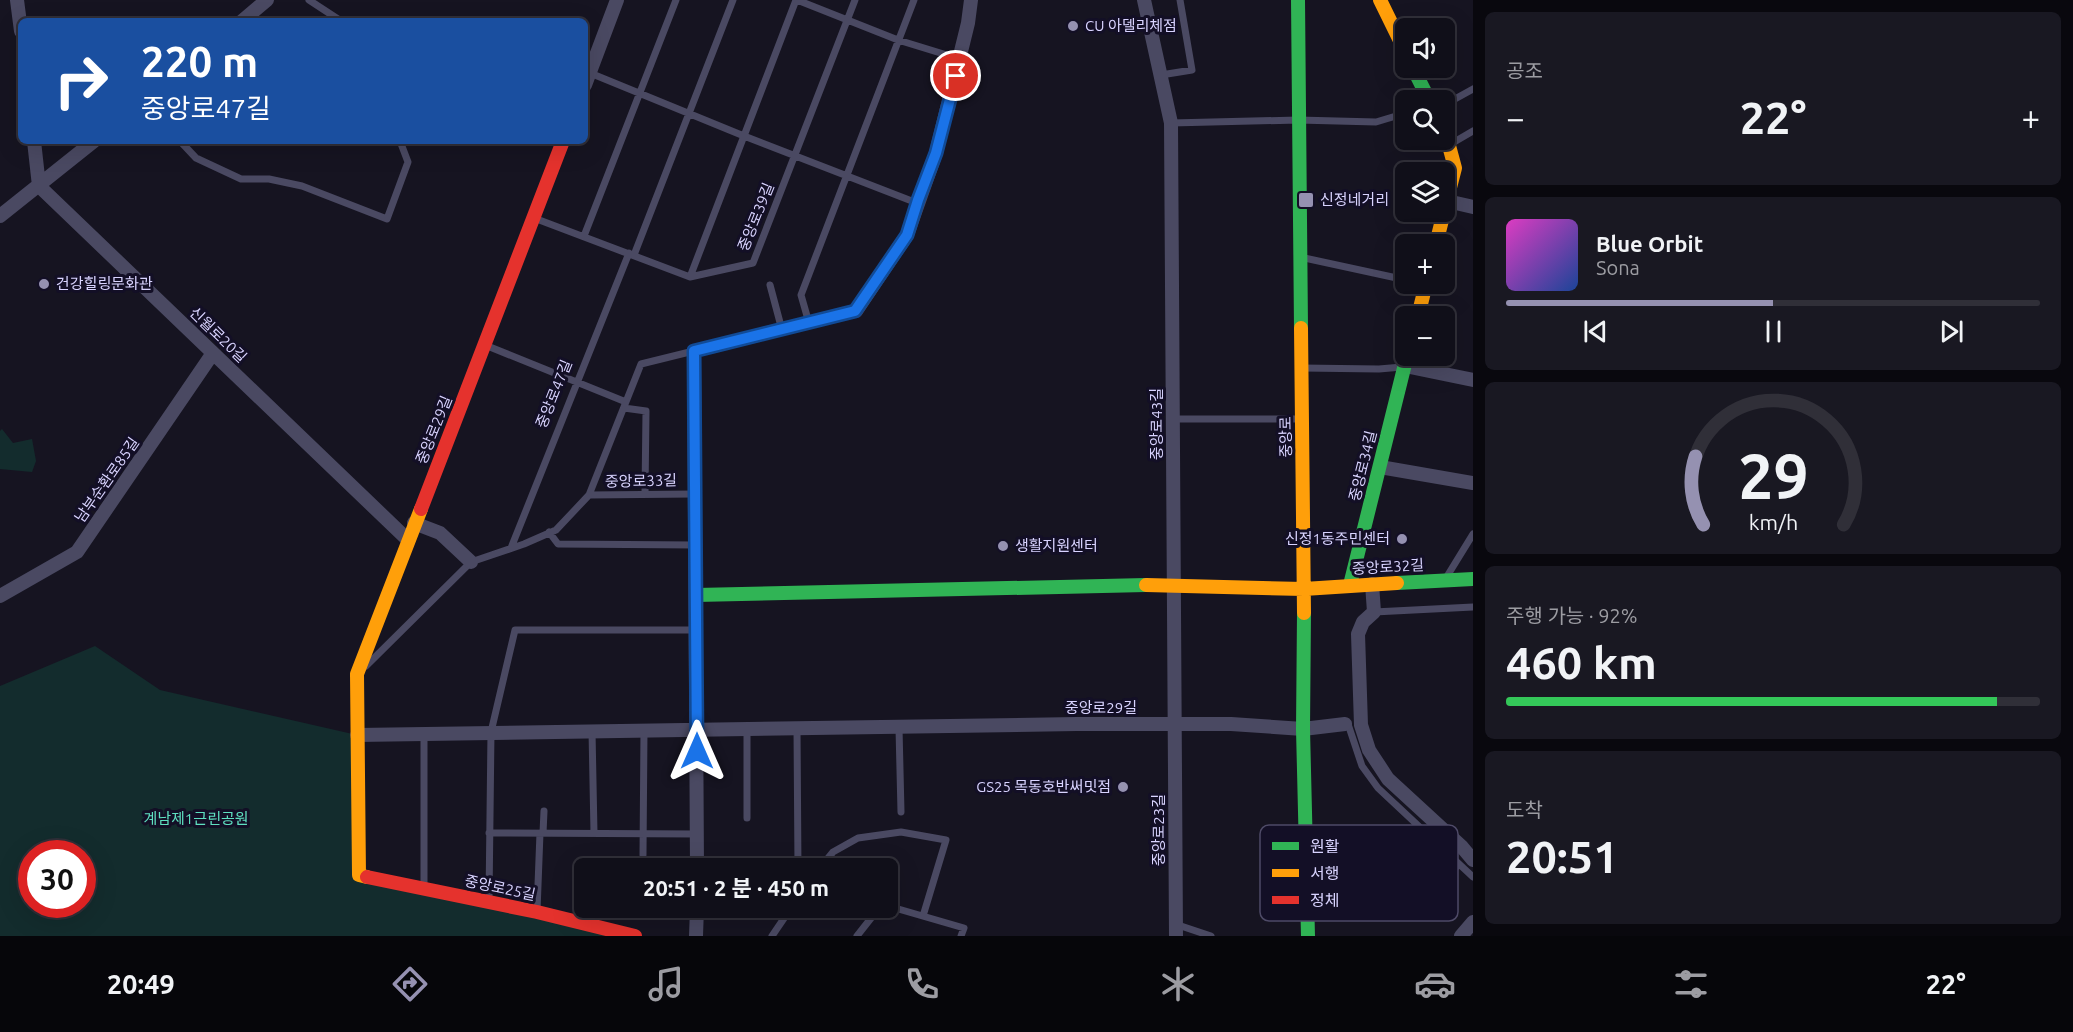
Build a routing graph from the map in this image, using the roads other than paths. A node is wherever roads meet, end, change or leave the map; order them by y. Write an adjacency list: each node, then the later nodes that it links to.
1 (17, 0): 15 (street)
2 (267, 0): 16 (street)
3 (309, 0): 17 (lane)
4 (617, 0): 23 (street)
5 (676, 0): 26 (lane)
6 (733, 0): 28 (lane)
7 (796, 0): 18 (lane); 33 (lane)
8 (855, 0): 18 (lane, 중앙로39길)
9 (914, 0): 20 (lane)
10 (971, 0): 21 (street)
11 (1144, 0): 22 (street, 중앙로43길)
12 (1180, 0): 22 (lane)
13 (1298, 0): 30 (street, 중앙로)
14 (1380, 0): 19 (street)
15 (19, 18)
16 (246, 18)
17 (336, 18)
18 (847, 20): 20 (lane); 40 (lane, 중앙로39길)
19 (1395, 31)
20 (898, 40): 21 (lane); 41 (lane)
21 (960, 59): 43 (street)
22 (1161, 75): 31 (street, 중앙로43길)
23 (588, 76)
24 (588, 79): 26 (lane)
25 (1473, 89): 27 (lane)
26 (640, 93): 28 (lane); 48 (lane)
27 (1455, 99)
28 (689, 113): 33 (lane); 49 (lane)
29 (1395, 116): 30 (lane)
30 (1298, 120): 31 (lane); 50 (street, 중앙로)
31 (1171, 123): 67 (street, 중앙로43길)
32 (1473, 131): 34 (lane)
33 (744, 136): 40 (lane); 51 (lane)
34 (1455, 142)
35 (34, 144): 42 (street)
36 (90, 144): 42 (street)
37 (183, 144): 38 (lane)
38 (401, 144)
39 (562, 144): 47 (street, 중앙로29길)
40 (795, 156): 41 (lane); 51 (lane, 중앙로39길)
41 (847, 176): 43 (lane); 55 (lane)
42 (39, 186): 46 (street); 59 (street, 신월로20길)
43 (917, 203): 54 (street)
44 (1473, 207): 45 (street)
45 (1455, 208)
46 (0, 216)
47 (534, 218): 48 (lane); 57 (street, 중앙로29길)
48 (584, 236): 49 (lane)
49 (631, 254): 51 (lane); 65 (lane, 중앙로47길)
50 (1300, 257): 52 (lane); 63 (street, 중앙로)
51 (690, 277)
52 (1395, 278)
53 (770, 285): 56 (lane)
54 (855, 311): 55 (lane)
55 (809, 323): 56 (lane)
56 (782, 330): 58 (lane)
57 (485, 345): 65 (lane); 74 (street, 중앙로29길)
58 (694, 351): 66 (lane); 72 (street)
59 (213, 353): 77 (street, 신월로20길); 88 (street, 남부순환로85길)
60 (1395, 364): 63 (lane)
61 (1405, 366): 69 (street, 중앙로34길)
62 (1424, 366): 64 (street)
63 (1301, 369): 68 (street, 중앙로)
64 (1473, 380)
65 (577, 382): 66 (lane); 79 (lane, 중앙로47길)
66 (625, 405): 71 (lane); 73 (lane)
67 (1173, 419): 68 (lane); 83 (street, 중앙로43길)
68 (1302, 419): 86 (street, 중앙로)
69 (1380, 466): 70 (street); 85 (street, 중앙로34길)
70 (1473, 483)
71 (645, 493): 72 (lane, 중앙로33길); 73 (lane, 중앙로33길)
72 (694, 494): 78 (street)
73 (589, 495): 75 (lane)
74 (414, 524): 77 (street, 중앙로29길); 80 (street)
75 (549, 532): 78 (lane); 79 (lane)
76 (1473, 534): 82 (lane)
77 (408, 540): 92 (street, 중앙로29길)
78 (695, 545): 87 (street)
79 (511, 548): 80 (lane)
80 (471, 562): 92 (lane)
81 (1473, 579): 82 (street, 중앙로32길)
82 (1445, 581): 84 (street, 중앙로32길)
83 (1173, 584): 86 (street, 중앙로32길); 87 (street, 중앙로32길); 93 (street, 중앙로43길)
84 (1372, 584): 85 (street, 중앙로32길); 90 (street)
85 (1350, 585): 86 (street, 중앙로32길)
86 (1304, 589): 97 (street, 중앙로)
87 (696, 595): 91 (street)
88 (0, 596)
89 (1473, 607): 90 (lane)
90 (1374, 612): 110 (street)
91 (695, 630): 100 (street); 101 (lane)
92 (357, 674): 104 (street, 중앙로29길)
93 (1175, 724): 95 (street, 중앙로29길); 97 (street, 중앙로29길); 135 (street, 중앙로23길)
94 (1346, 724): 97 (street, 중앙로29길); 109 (lane)
95 (899, 728): 96 (street, 중앙로29길); 106 (lane)
96 (797, 729): 98 (street, 중앙로29길); 119 (lane)
97 (1303, 729): 108 (street, 중앙로)
98 (747, 730): 100 (street, 중앙로29길); 107 (lane)
99 (644, 731): 100 (street, 중앙로29길); 102 (street, 중앙로29길); 114 (lane)
100 (696, 731): 115 (street)
101 (491, 732): 102 (street, 중앙로29길); 103 (street, 중앙로29길); 111 (lane)
102 (592, 732): 113 (lane)
103 (424, 733): 104 (street, 중앙로29길); 125 (lane)
104 (357, 735): 123 (street, 중앙로29길)
105 (544, 811): 112 (lane)
106 (901, 812)
107 (747, 818)
108 (1305, 825)
109 (1417, 825)
110 (1438, 825)
111 (489, 833): 112 (lane); 126 (lane)
112 (541, 833): 113 (lane); 128 (lane)
113 (594, 833): 114 (lane)
114 (643, 834): 115 (lane); 117 (lane)
115 (697, 834): 118 (street)
116 (1458, 843): 121 (street)
117 (643, 855)
118 (697, 858)
119 (798, 858)
120 (828, 858): 129 (lane)
121 (1473, 860)
122 (1459, 864): 124 (lane)
123 (359, 875): 125 (street, 중앙로25길)
124 (1473, 878)
125 (424, 889): 126 (street, 중앙로25길)
126 (489, 902): 128 (street, 중앙로25길)
127 (898, 909): 129 (lane)
128 (537, 912): 136 (street, 중앙로25길)
129 (923, 916): 140 (lane)
130 (696, 918): 137 (street)
131 (784, 918): 138 (lane)
132 (871, 918): 139 (lane)
133 (1308, 921): 142 (street, 중앙로)
134 (1473, 922): 143 (street)
135 (1175, 930): 141 (lane)
136 (634, 936)
137 (696, 936)
138 (772, 936)
139 (857, 936)
140 (961, 936)
141 (1211, 936)
142 (1308, 936)
143 (1461, 936)

